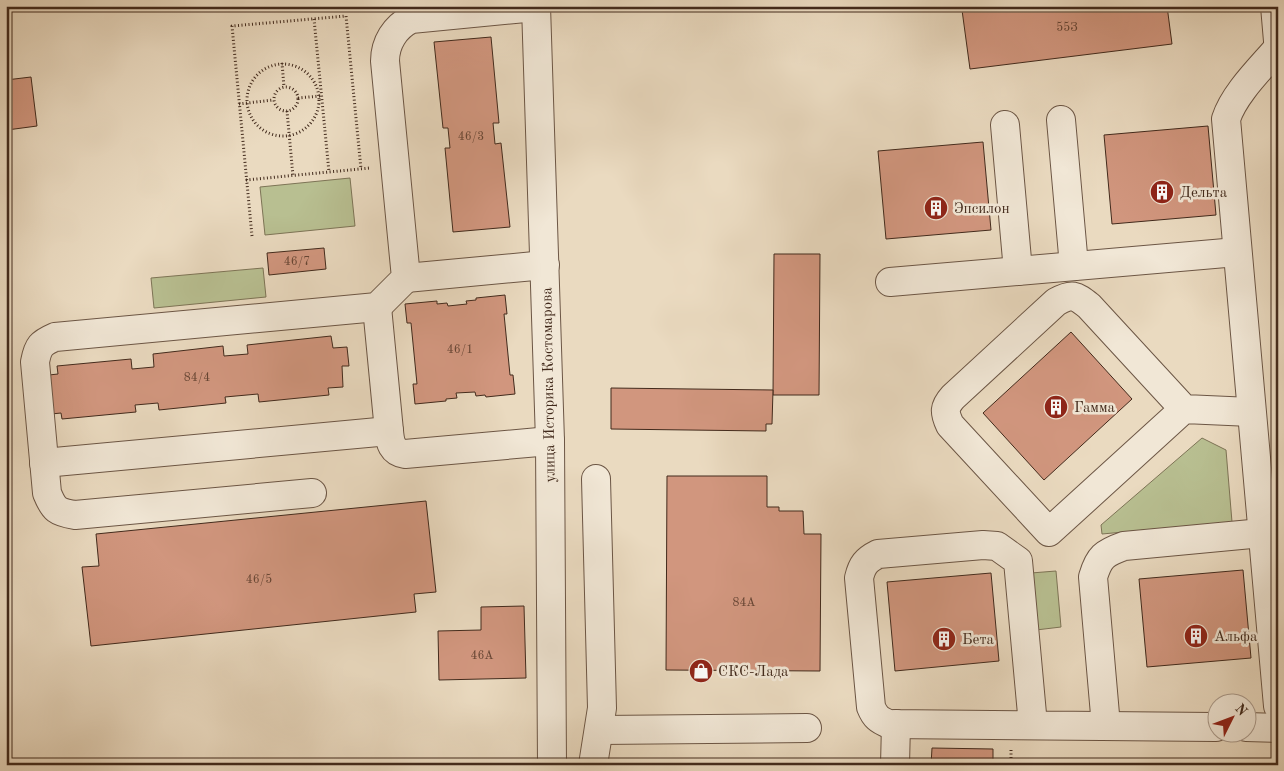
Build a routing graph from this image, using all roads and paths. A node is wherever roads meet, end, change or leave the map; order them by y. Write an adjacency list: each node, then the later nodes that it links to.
1 (536, 6): 17 (street); 24 (street, улица Историка Костомарова)
2 (1274, 6): 4 (street)
3 (314, 19): 8 (path); 12 (path); 18 (path)
4 (1278, 41)
5 (1278, 48): 23 (street)
6 (282, 63): 7 (path); 8 (path); 11 (path)
7 (284, 87): 9 (path); 10 (path)
8 (321, 96): 9 (path); 16 (path); 19 (path)
9 (298, 98): 13 (path)
10 (273, 100): 11 (path); 13 (path)
11 (247, 103): 12 (path); 16 (path)
12 (239, 104): 21 (path)
13 (287, 112): 16 (path)
14 (1061, 120): 25 (street)
15 (1005, 125): 26 (street)
16 (289, 135): 20 (path)
17 (395, 166): 18 (path); 27 (street)
18 (361, 169): 19 (path)
19 (329, 172): 20 (path)
20 (293, 176): 21 (path)
21 (246, 180): 22 (path)
22 (252, 236)
23 (1237, 252): 25 (street); 31 (street)
24 (545, 265): 27 (street); 33 (street, улица Историка Костомарова)
25 (1074, 266): 26 (street)
26 (1018, 271): 28 (street)
27 (406, 278): 29 (street)
28 (890, 282)
29 (377, 307): 32 (street); 34 (street)
30 (1184, 408): 31 (street); 37 (street); 37 (street)
31 (1251, 412): 38 (street)
32 (389, 431): 33 (street); 34 (street)
33 (550, 441): 50 (street, улица Историка Костомарова)
34 (44, 463): 36 (street)
35 (596, 479): 49 (street)
36 (312, 493)
37 (1049, 532): 39 (street)
38 (1262, 534): 40 (street); 44 (street)
39 (1018, 561): 42 (street); 43 (street)
40 (1272, 579): 41 (street)
41 (1278, 706)
42 (896, 724): 43 (street); 53 (street)
43 (1033, 726): 44 (street)
44 (1106, 726): 45 (street)
45 (1206, 727)
46 (1256, 727): 48 (street)
47 (807, 728): 49 (street)
48 (1278, 728)
49 (605, 730): 51 (street); 52 (street)
50 (552, 765)
51 (593, 765)
52 (612, 765)
53 (895, 765)

